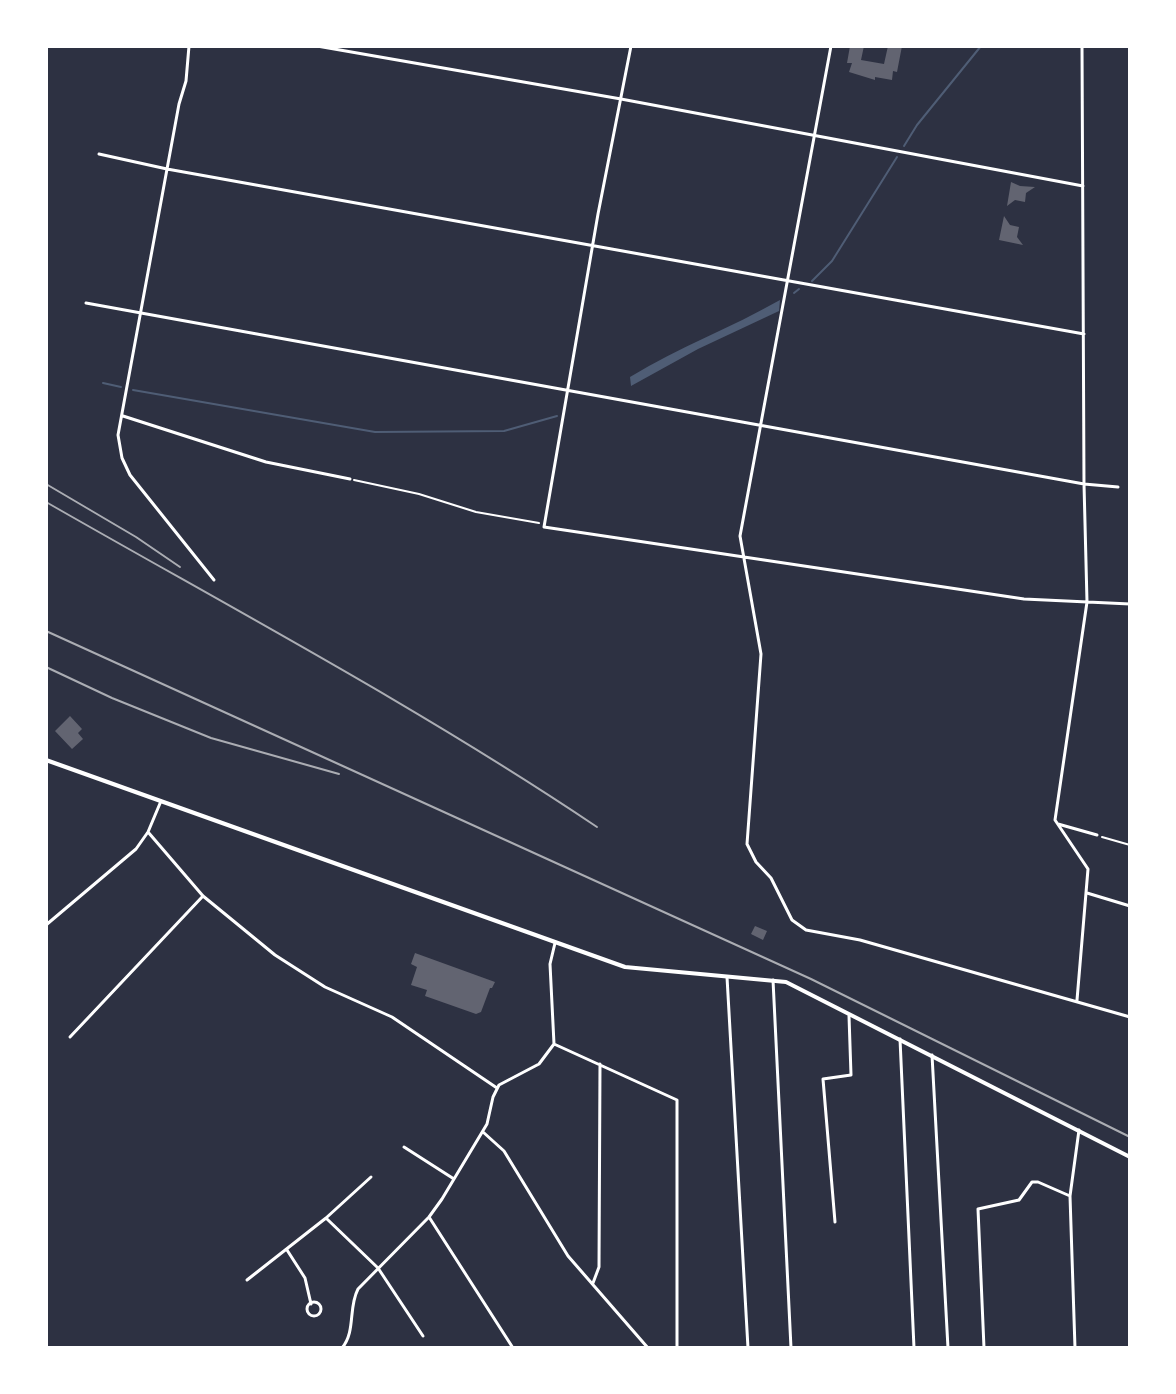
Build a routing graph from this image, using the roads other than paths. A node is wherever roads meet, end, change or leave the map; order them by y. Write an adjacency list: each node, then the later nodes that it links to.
1 (189, 46): 9 (street)
2 (317, 46): 6 (street)
3 (631, 46): 6 (street)
4 (831, 46): 7 (street)
5 (1082, 46): 10 (street)
6 (621, 99): 7 (street); 11 (street)
7 (815, 136): 10 (street); 12 (street)
8 (99, 154): 9 (street)
9 (167, 169): 11 (street); 14 (street)
10 (1083, 186): 15 (street)
11 (593, 244): 12 (street); 16 (street)
12 (789, 280): 15 (street); 18 (street)
13 (86, 303): 14 (street)
14 (142, 315): 16 (street); 17 (street)
15 (1084, 334): 20 (street)
16 (569, 391): 18 (street); 22 (street)
17 (122, 415): 19 (street); 23 (street)
18 (762, 425): 20 (street); 22 (street)
19 (350, 479)
20 (1084, 484): 21 (street); 24 (street)
21 (1118, 487)
22 (744, 557): 24 (street); 38 (street)
23 (214, 580)
24 (1087, 602): 25 (street); 28 (street)
25 (1130, 604)
26 (46, 760): 27 (street)
27 (161, 801): 29 (street); 35 (street)
28 (1058, 824): 30 (street); 31 (street)
29 (148, 832): 32 (street); 34 (street)
30 (1097, 835)
31 (1087, 893): 33 (street); 38 (street)
32 (203, 896): 41 (street); 46 (street)
33 (1130, 906)
34 (46, 925)
35 (555, 943): 36 (street); 43 (street)
36 (727, 977): 37 (street); 67 (street)
37 (772, 980): 39 (street); 68 (street)
38 (1077, 1000): 40 (street)
39 (849, 1013): 42 (street); 56 (street)
40 (1130, 1017)
41 (70, 1037)
42 (900, 1039): 44 (street); 69 (street)
43 (554, 1044): 45 (street); 46 (street)
44 (932, 1055): 47 (street); 70 (street)
45 (600, 1064): 60 (street); 66 (street)
46 (497, 1088): 48 (street)
47 (1079, 1130): 50 (street); 53 (street)
48 (483, 1132): 52 (street); 60 (street)
49 (404, 1147): 52 (street)
50 (1130, 1157)
51 (371, 1177): 55 (street)
52 (454, 1179): 54 (street)
53 (1070, 1196): 71 (street); 72 (street)
54 (429, 1217): 58 (street); 64 (street)
55 (326, 1218): 57 (street); 58 (street)
56 (835, 1222)
57 (287, 1250): 59 (street); 61 (street)
58 (378, 1268): 62 (street); 63 (street)
59 (247, 1280)
60 (593, 1283): 65 (street)
61 (311, 1304)
62 (423, 1336)
63 (342, 1348)
64 (513, 1348)
65 (648, 1348)
66 (677, 1348)
67 (748, 1348)
68 (791, 1348)
69 (914, 1348)
70 (948, 1348)
71 (984, 1348)
72 (1075, 1348)

